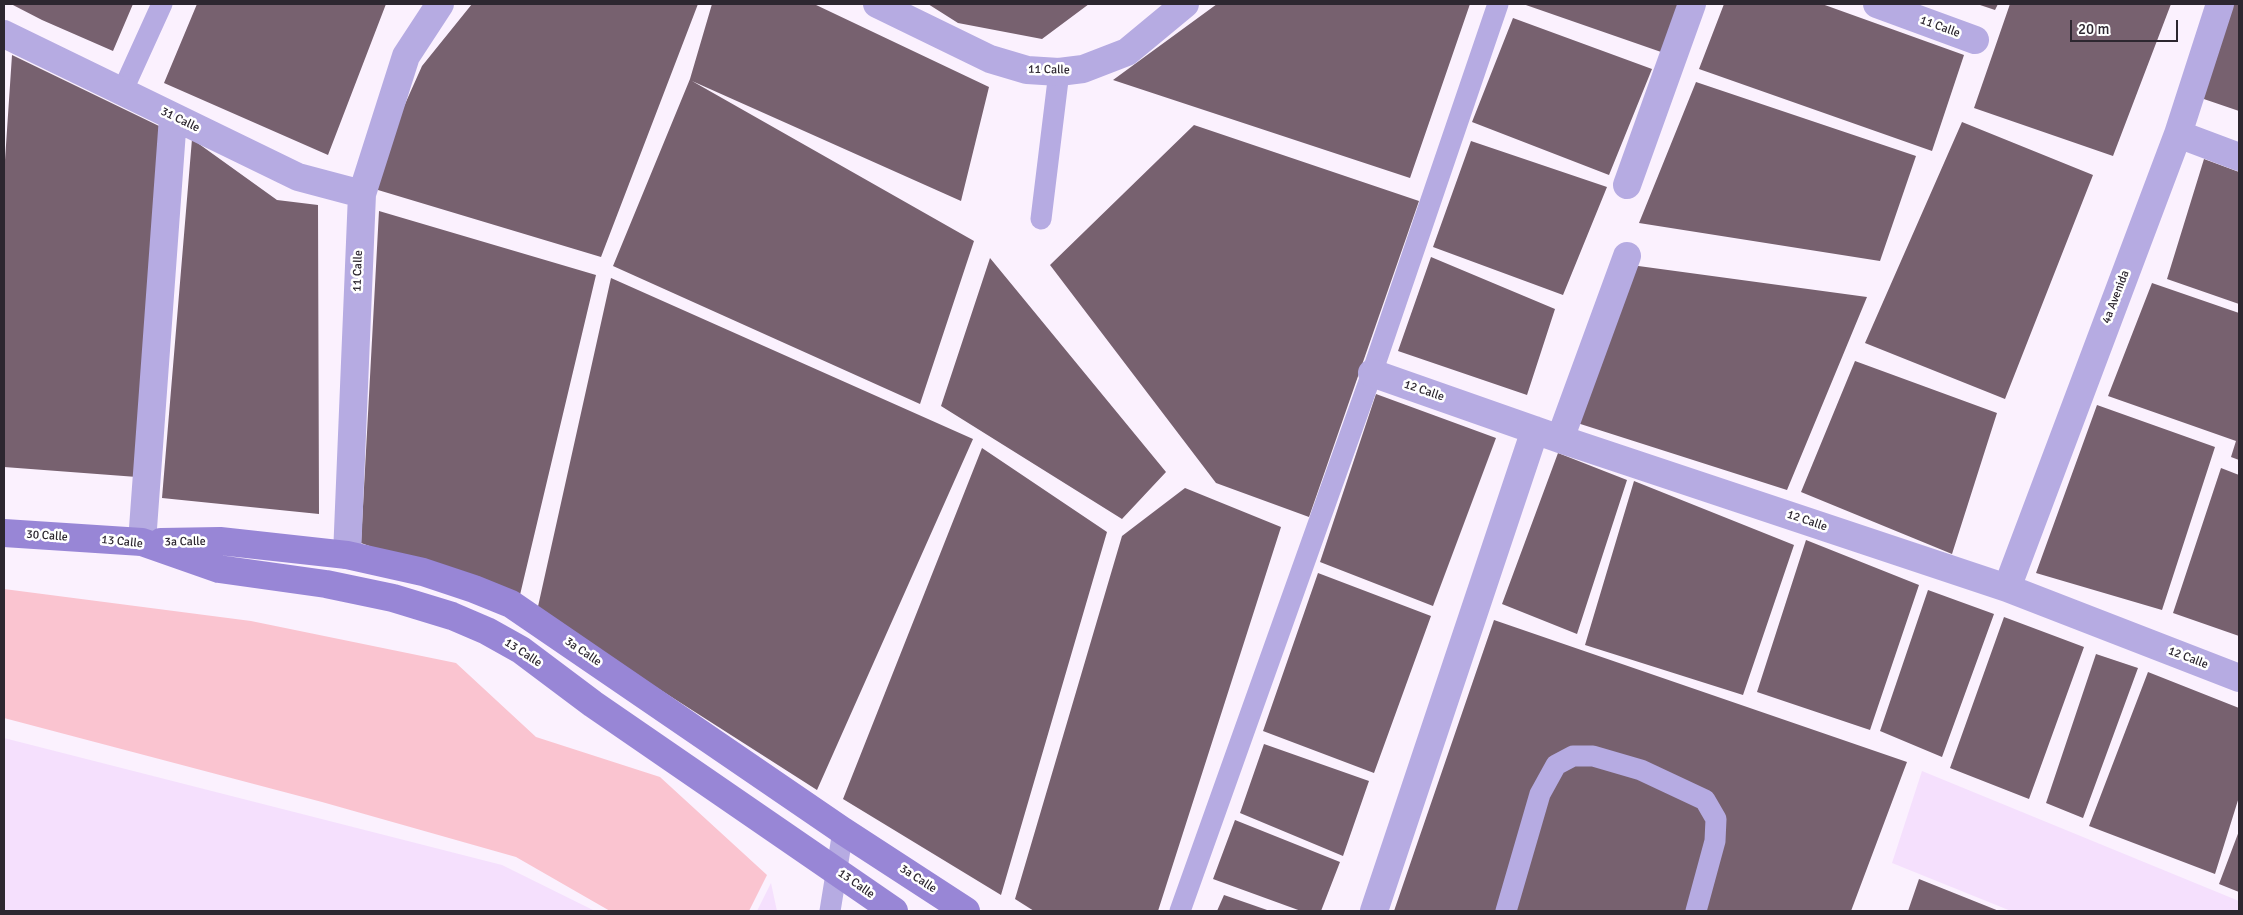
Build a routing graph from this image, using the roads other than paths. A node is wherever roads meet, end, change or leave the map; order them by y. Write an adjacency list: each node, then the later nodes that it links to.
1 (162, 4): 12 (lane)
2 (440, 4): 17 (street, 11 Calle)
3 (877, 4): 11 (street, 11 Calle)
4 (1185, 4): 11 (street, 11 Calle)
5 (1498, 4): 20 (lane)
6 (1692, 4): 16 (street)
7 (1877, 4): 10 (street, 11 Calle)
8 (2220, 4): 14 (street, 4a Avenida)
9 (4, 34): 12 (street, 31 Calle)
10 (1975, 40)
11 (1059, 72): 18 (lane)
12 (122, 92): 13 (street, 31 Calle)
13 (173, 117): 17 (street, 31 Calle); 25 (street)
14 (2178, 134): 15 (street); 27 (street, 4a Avenida)
15 (2239, 157)
16 (1627, 185)
17 (362, 194): 26 (street, 11 Calle)
18 (1041, 219)
19 (1627, 256): 22 (street)
20 (1372, 373): 21 (street, 12 Calle); 36 (lane)
21 (1535, 430): 22 (street, 12 Calle); 37 (street)
22 (1560, 439): 27 (street, 12 Calle)
23 (4, 533): 24 (street, 30 Calle)
24 (90, 539): 25 (street, 13 Calle)
25 (142, 542): 26 (street, 3a Calle); 30 (street, 13 Calle)
26 (347, 555): 28 (street, 3a Calle)
27 (2006, 588): 29 (street, 12 Calle)
28 (615, 673): 30 (street); 31 (street, 3a Calle)
29 (2239, 678)
30 (593, 704): 32 (street, 13 Calle)
31 (843, 831): 32 (lane); 35 (street, 3a Calle)
32 (837, 871): 33 (lane); 34 (street, 13 Calle)
33 (830, 911)
34 (894, 911)
35 (966, 911)
36 (1180, 911)
37 (1374, 911)
38 (1506, 911): 39 (lane)
39 (1696, 911)

